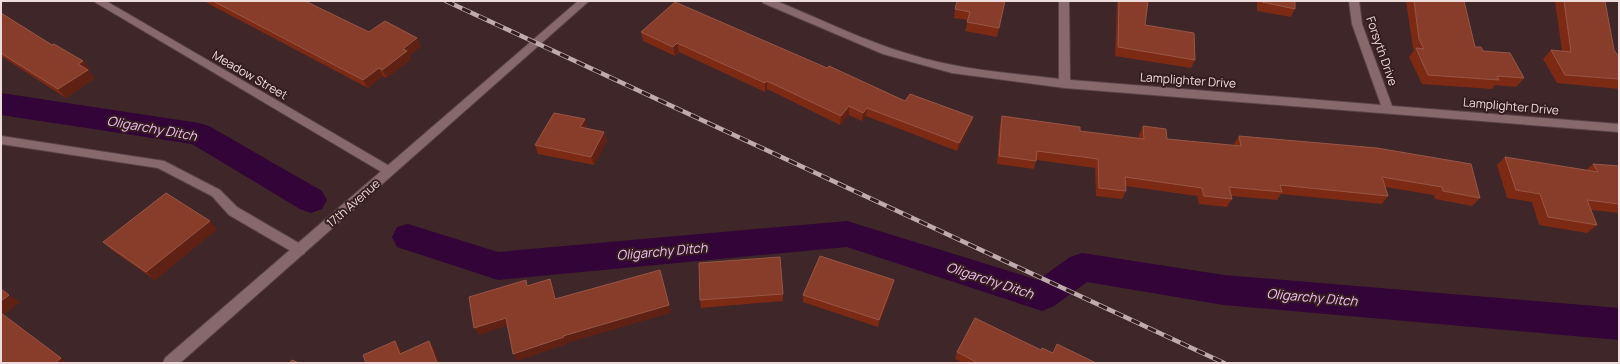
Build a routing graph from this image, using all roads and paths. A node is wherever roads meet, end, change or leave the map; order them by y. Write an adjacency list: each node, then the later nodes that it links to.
1 (98, 1): 10 (street, Meadow Street)
2 (584, 1): 10 (street, 17th Avenue)
3 (767, 1): 6 (street, Lamplighter Drive)
4 (1064, 1): 6 (street)
5 (1354, 1): 7 (street, Forsyth Drive)
6 (1065, 84): 7 (street, Lamplighter Drive)
7 (1388, 109): 8 (street, Lamplighter Drive)
8 (1619, 128)
9 (1, 140): 11 (street)
10 (389, 171): 11 (street, 17th Avenue)
11 (300, 250): 12 (street, 17th Avenue)
12 (170, 363)

